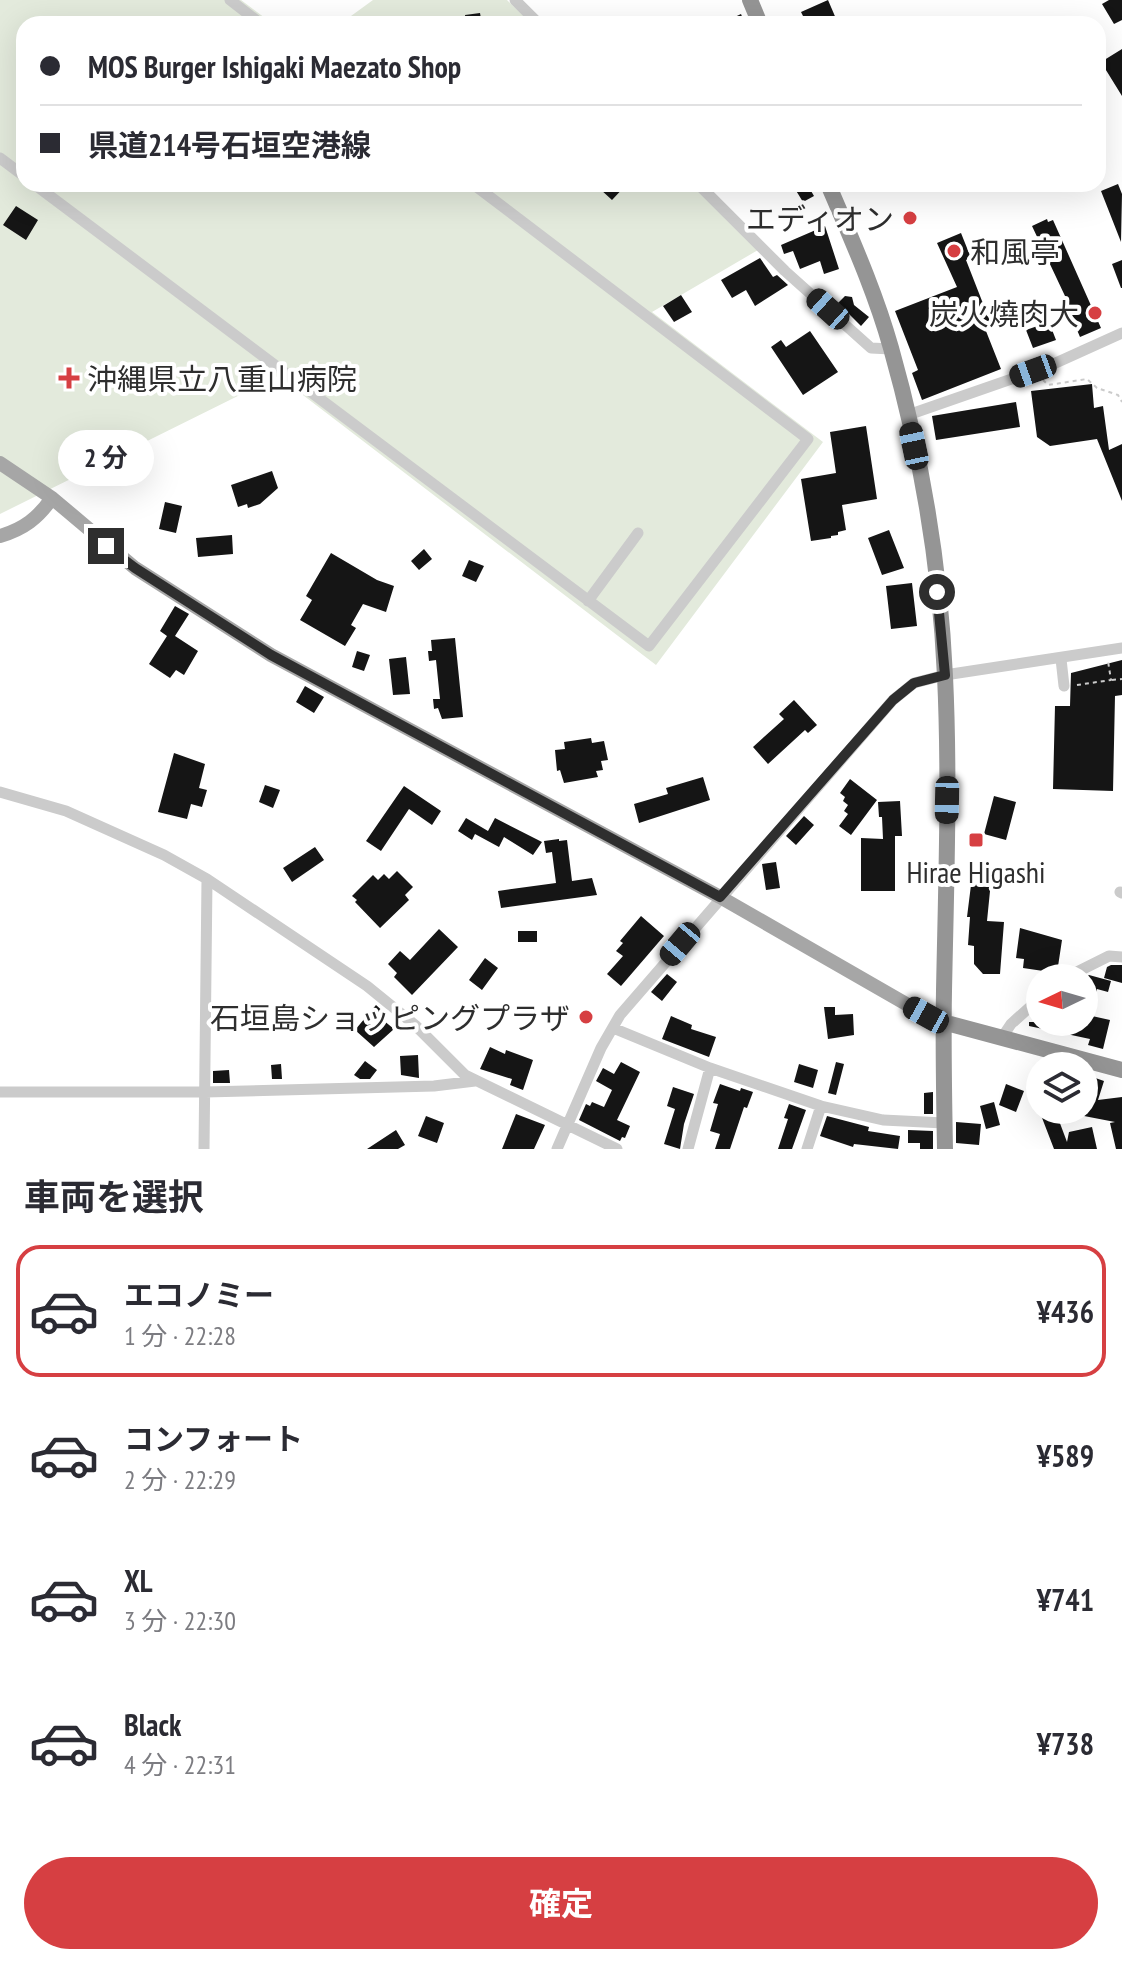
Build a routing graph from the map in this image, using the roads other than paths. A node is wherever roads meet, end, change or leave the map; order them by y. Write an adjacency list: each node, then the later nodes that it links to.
1 (230, 0): 3 (street)
2 (515, 0): 4 (street)
3 (251, 16)
4 (531, 16)
5 (45, 192): 16 (street)
6 (484, 192): 16 (street)
7 (706, 192): 10 (street)
8 (831, 192): 10 (highway)
9 (1122, 333): 11 (street)
10 (891, 349): 11 (highway)
11 (908, 415): 19 (highway)
12 (0, 463): 13 (main road)
13 (52, 498): 15 (main road); 23 (main road)
14 (638, 533): 16 (street)
15 (0, 536)
16 (588, 601)
17 (1122, 648): 18 (street)
18 (1061, 659): 19 (street); 20 (street)
19 (945, 675): 23 (street); 27 (highway)
20 (1064, 686)
21 (0, 792): 22 (street)
22 (207, 879): 32 (street); 34 (street)
23 (720, 897): 27 (main road); 28 (street)
24 (1122, 957): 25 (street)
25 (1093, 964)
26 (1026, 1011): 29 (street)
27 (943, 1022): 29 (highway); 36 (highway)
28 (613, 1028): 30 (street); 37 (street)
29 (1001, 1039): 31 (highway)
30 (710, 1068): 35 (street); 41 (street)
31 (1122, 1070)
32 (477, 1080): 34 (street); 37 (street)
33 (0, 1092): 34 (street)
34 (205, 1092): 38 (street)
35 (821, 1106): 36 (street); 42 (street)
36 (944, 1123): 43 (highway)
37 (568, 1124): 39 (street); 40 (street)
38 (204, 1149)
39 (557, 1149)
40 (617, 1149)
41 (688, 1149)
42 (807, 1149)
43 (945, 1149)

